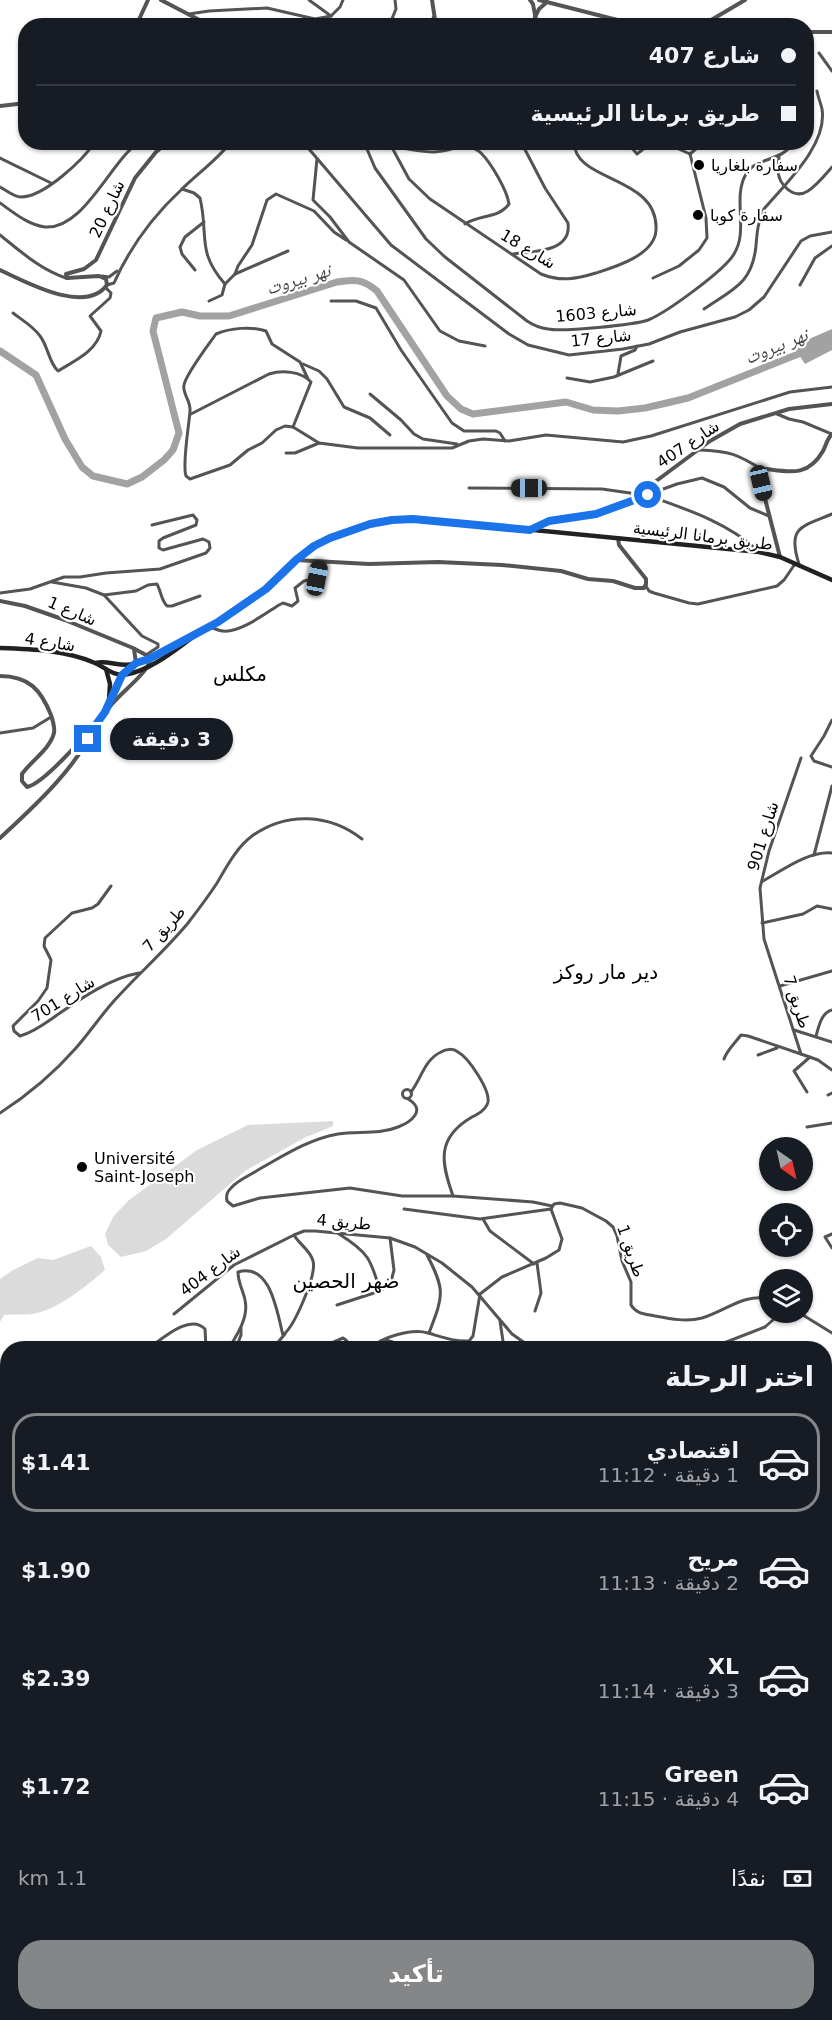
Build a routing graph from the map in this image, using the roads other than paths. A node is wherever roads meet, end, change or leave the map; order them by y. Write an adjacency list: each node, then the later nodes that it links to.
1 (148, 0): 15 (street)
2 (161, 0): 13 (street)
3 (344, 0): 14 (street)
4 (395, 0): 19 (street)
5 (432, 0): 20 (street)
6 (530, 0): 21 (street)
7 (539, 0): 11 (street)
8 (730, 0): 12 (street)
9 (744, 0): 12 (street)
10 (311, 1): 14 (street)
11 (548, 2): 21 (street); 22 (street)
12 (735, 6): 23 (street)
13 (187, 14): 16 (street); 17 (street)
14 (331, 16): 18 (street)
15 (140, 18)
16 (195, 18)
17 (311, 18)
18 (320, 18)
19 (392, 18)
20 (435, 18)
21 (535, 18)
22 (610, 18)
23 (715, 18)
24 (814, 32): 25 (street)
25 (832, 32)
26 (819, 53): 27 (street)
27 (832, 71)
28 (817, 91): 31 (street)
29 (18, 104): 30 (street)
30 (0, 106)
31 (814, 144)
32 (89, 150): 53 (street)
33 (130, 150): 57 (street)
34 (158, 150): 70 (street, شارع 20)
35 (224, 150): 56 (street)
36 (310, 150): 51 (street, شارع 17)
37 (367, 150): 49 (street, شارع 1603)
38 (393, 150): 59 (street, شارع 18)
39 (422, 150): 40 (street)
40 (453, 150)
41 (476, 150): 59 (street)
42 (525, 150): 65 (street)
43 (575, 150): 65 (street, شارع 18)
44 (681, 150): 48 (street)
45 (695, 150): 48 (street)
46 (786, 150): 49 (street)
47 (812, 150): 54 (street)
48 (690, 154): 72 (street)
49 (779, 157): 54 (street)
50 (0, 158): 53 (street)
51 (317, 159): 62 (street); 81 (street, شارع 17)
52 (832, 167): 54 (street)
53 (51, 183): 55 (street)
54 (783, 186): 78 (street)
55 (0, 187)
56 (182, 189): 58 (street); 67 (street)
57 (0, 203)
58 (204, 222): 68 (street); 73 (street)
59 (465, 224): 65 (street, شارع 18)
60 (832, 232): 81 (street, شارع 17)
61 (0, 235): 70 (street)
62 (347, 240): 69 (street); 80 (street)
63 (832, 246): 74 (street)
64 (288, 251): 69 (street)
65 (512, 254)
66 (0, 270): 75 (street)
67 (119, 270): 71 (street); 75 (street)
68 (195, 270)
69 (236, 274): 73 (street)
70 (66, 276): 71 (street)
71 (99, 276): 75 (street)
72 (653, 278)
73 (225, 284): 76 (street)
74 (800, 285)
75 (106, 286): 79 (street)
76 (208, 301)
77 (331, 301): 95 (street)
78 (704, 309)
79 (14, 313)
80 (485, 346)
81 (637, 346): 84 (street)
82 (653, 361): 84 (street)
83 (301, 364): 86 (street); 91 (street); 94 (street)
84 (618, 375): 85 (street)
85 (567, 378)
86 (308, 379): 91 (street); 92 (street)
87 (832, 387): 95 (street)
88 (370, 394): 97 (street)
89 (832, 404): 90 (street, شارع 407)
90 (777, 414): 93 (street); 98 (street, شارع 407)
91 (190, 415): 92 (street)
92 (293, 427): 96 (street)
93 (832, 434): 100 (street)
94 (390, 435)
95 (505, 441): 97 (street)
96 (319, 443): 97 (street); 99 (street)
97 (459, 444)
98 (699, 450): 100 (street); 102 (street, شارع 407)
99 (286, 453)
100 (763, 470): 106 (street)
101 (469, 488): 102 (street)
102 (637, 494): 104 (street, شارع 407)
103 (648, 495): 104 (street); 106 (street); 110 (street)
104 (631, 500): 108 (street, شارع 407)
105 (832, 514): 114 (street)
106 (769, 516): 111 (street)
107 (152, 525): 116 (street)
108 (530, 530): 109 (main road, طريق برمانا الرئيسية); 112 (main road, طريق برمانا الرئيسية)
109 (618, 537): 110 (main road, طريق برمانا الرئيسية); 117 (street)
110 (759, 552): 111 (main road, طريق برمانا الرئيسية)
111 (780, 557): 114 (main road, طريق برمانا الرئيسية)
112 (296, 560): 113 (street); 122 (main road, طريق برمانا الرئيسية)
113 (321, 560): 117 (street); 122 (street)
114 (797, 565): 115 (main road, طريق برمانا الرئيسية); 117 (street)
115 (832, 580)
116 (52, 582): 118 (street); 119 (street)
117 (646, 586)
118 (0, 593)
119 (104, 595): 120 (street); 126 (street)
120 (200, 596)
121 (0, 601): 125 (street, شارع 1)
122 (209, 627): 123 (main road, طريق برمانا الرئيسية)
123 (200, 633): 126 (main road); 129 (main road, طريق برمانا الرئيسية)
124 (0, 648): 127 (main road, شارع 4)
125 (133, 648): 126 (street, شارع 1); 128 (street)
126 (148, 657): 128 (main road); 129 (street)
127 (96, 663): 128 (main road); 130 (main road)
128 (136, 663): 131 (street)
129 (148, 666): 131 (main road); 134 (street, طريق برمانا الرئيسية)
130 (106, 669): 131 (main road); 133 (main road)
131 (122, 675): 133 (street)
132 (0, 676): 135 (street)
133 (109, 700): 134 (street)
134 (105, 712): 137 (street, طريق برمانا الرئيسية)
135 (51, 717): 137 (street, طريق برمانا الرئيسية); 138 (street)
136 (832, 720): 140 (street)
137 (92, 730): 142 (street)
138 (0, 733)
139 (801, 758): 146 (street, شارع 901)
140 (832, 767)
141 (832, 786): 145 (street)
142 (0, 838)
143 (362, 839): 151 (street, طريق 7)
144 (832, 853): 145 (street)
145 (814, 855): 146 (street)
146 (762, 882): 149 (street, شارع 901)
147 (111, 886): 151 (street, شارع 701)
148 (832, 909): 149 (street)
149 (762, 923): 152 (street, 7 طريق)
150 (832, 971): 152 (street)
151 (141, 972): 166 (street, طريق 7)
152 (780, 986): 154 (street, 7 طريق)
153 (832, 1010): 155 (street)
154 (794, 1030): 155 (street); 158 (street, 7 طريق)
155 (816, 1036): 156 (street)
156 (832, 1042)
157 (779, 1047): 158 (street); 159 (street); 161 (street)
158 (801, 1054): 160 (street, 7 طريق)
159 (758, 1055)
160 (810, 1058): 162 (street, 7 طريق); 164 (street)
161 (724, 1059)
162 (832, 1070)
163 (411, 1092): 165 (street); 165 (street); 169 (street)
164 (807, 1092)
165 (408, 1099): 169 (street)
166 (0, 1113)
167 (832, 1123): 168 (street)
168 (807, 1126)
169 (453, 1196): 170 (street)
170 (551, 1207): 172 (street); 179 (street); 182 (street, طريق 1)
171 (404, 1209): 172 (street)
172 (483, 1219): 179 (street)
173 (338, 1233): 175 (street, طريق 4); 176 (street, طريق 4); 180 (street)
174 (832, 1234): 177 (street)
175 (294, 1235): 185 (street, شارع 404); 192 (street, طريق 4)
176 (390, 1238): 178 (street, طريق 4); 180 (street)
177 (832, 1248)
178 (426, 1254): 181 (street, طريق 4); 190 (street)
179 (536, 1263): 181 (street); 184 (street)
180 (380, 1291): 183 (street)
181 (480, 1294): 186 (street, طريق 4); 190 (street)
182 (759, 1298)
183 (337, 1305)
184 (535, 1311)
185 (174, 1314)
186 (500, 1319): 201 (street); 202 (street, طريق 4)
187 (813, 1321): 191 (street)
188 (770, 1323): 203 (street)
189 (240, 1327): 192 (street); 196 (street); 197 (street)
190 (429, 1333): 193 (street)
191 (832, 1333)
192 (285, 1334): 198 (street, طريق 4)
193 (384, 1339): 199 (street); 200 (street)
194 (159, 1341): 195 (street)
195 (206, 1341)
196 (233, 1341)
197 (239, 1341)
198 (279, 1341)
199 (381, 1341)
200 (390, 1341)
201 (503, 1341)
202 (522, 1341)
203 (729, 1341)

